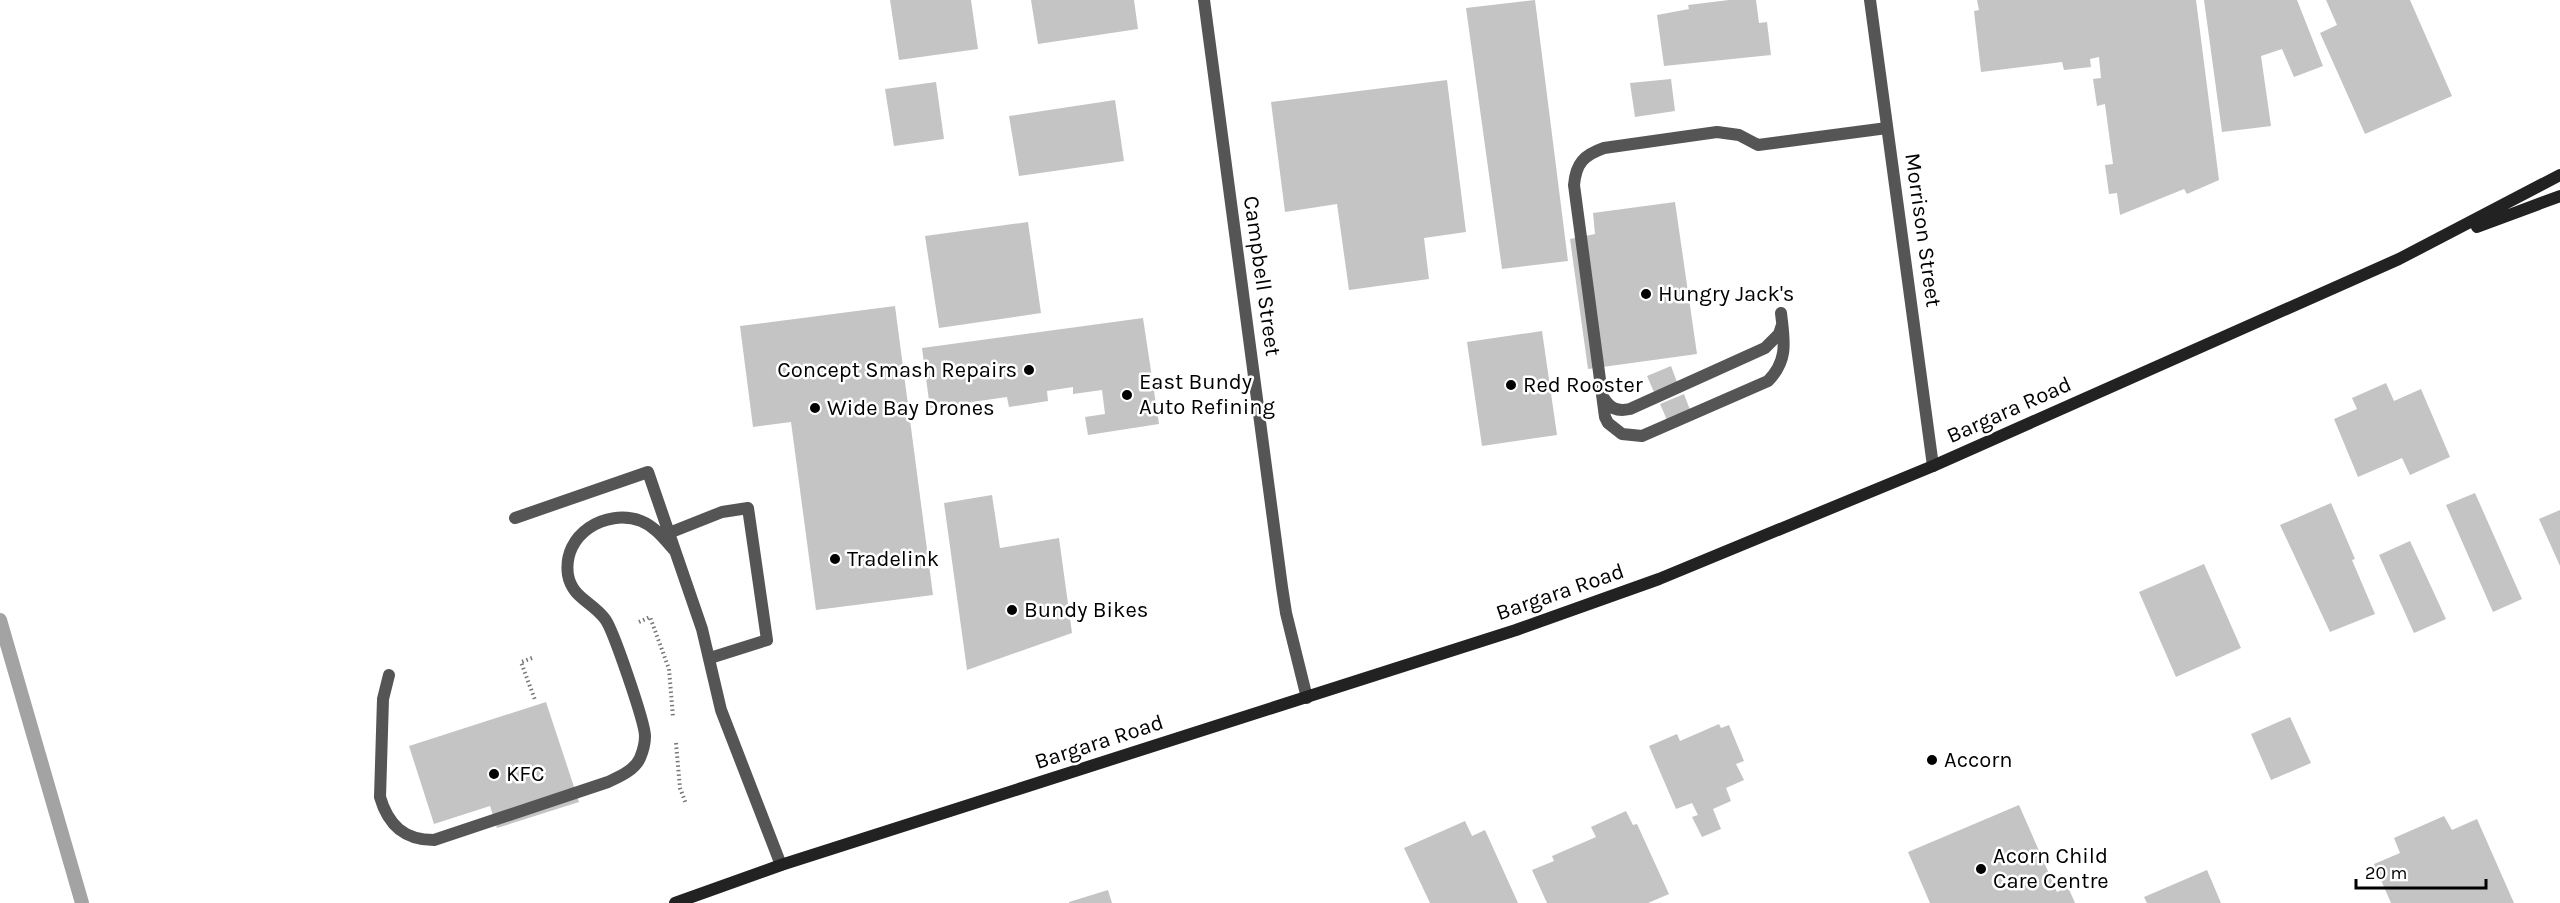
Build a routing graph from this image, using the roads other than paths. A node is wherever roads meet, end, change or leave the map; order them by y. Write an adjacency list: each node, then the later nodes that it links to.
1 (1204, 0): 14 (street, Campbell Street)
2 (1870, 0): 3 (street, Morrison Street)
3 (1887, 128): 7 (street); 8 (street, Morrison Street)
4 (2560, 175): 6 (main road, Bargara Road)
5 (2560, 196): 6 (main road, Bargara Road)
6 (2431, 244): 8 (main road, Bargara Road)
7 (1603, 397): 7 (street)
8 (1933, 466): 14 (main road, Bargara Road)
9 (515, 518): 10 (street)
10 (669, 533): 11 (street); 12 (street)
11 (675, 551): 12 (street); 13 (street)
12 (710, 658): 15 (street)
13 (389, 675)
14 (1307, 698): 15 (main road, Bargara Road)
15 (781, 865): 16 (main road, Bargara Road)
16 (675, 903)

